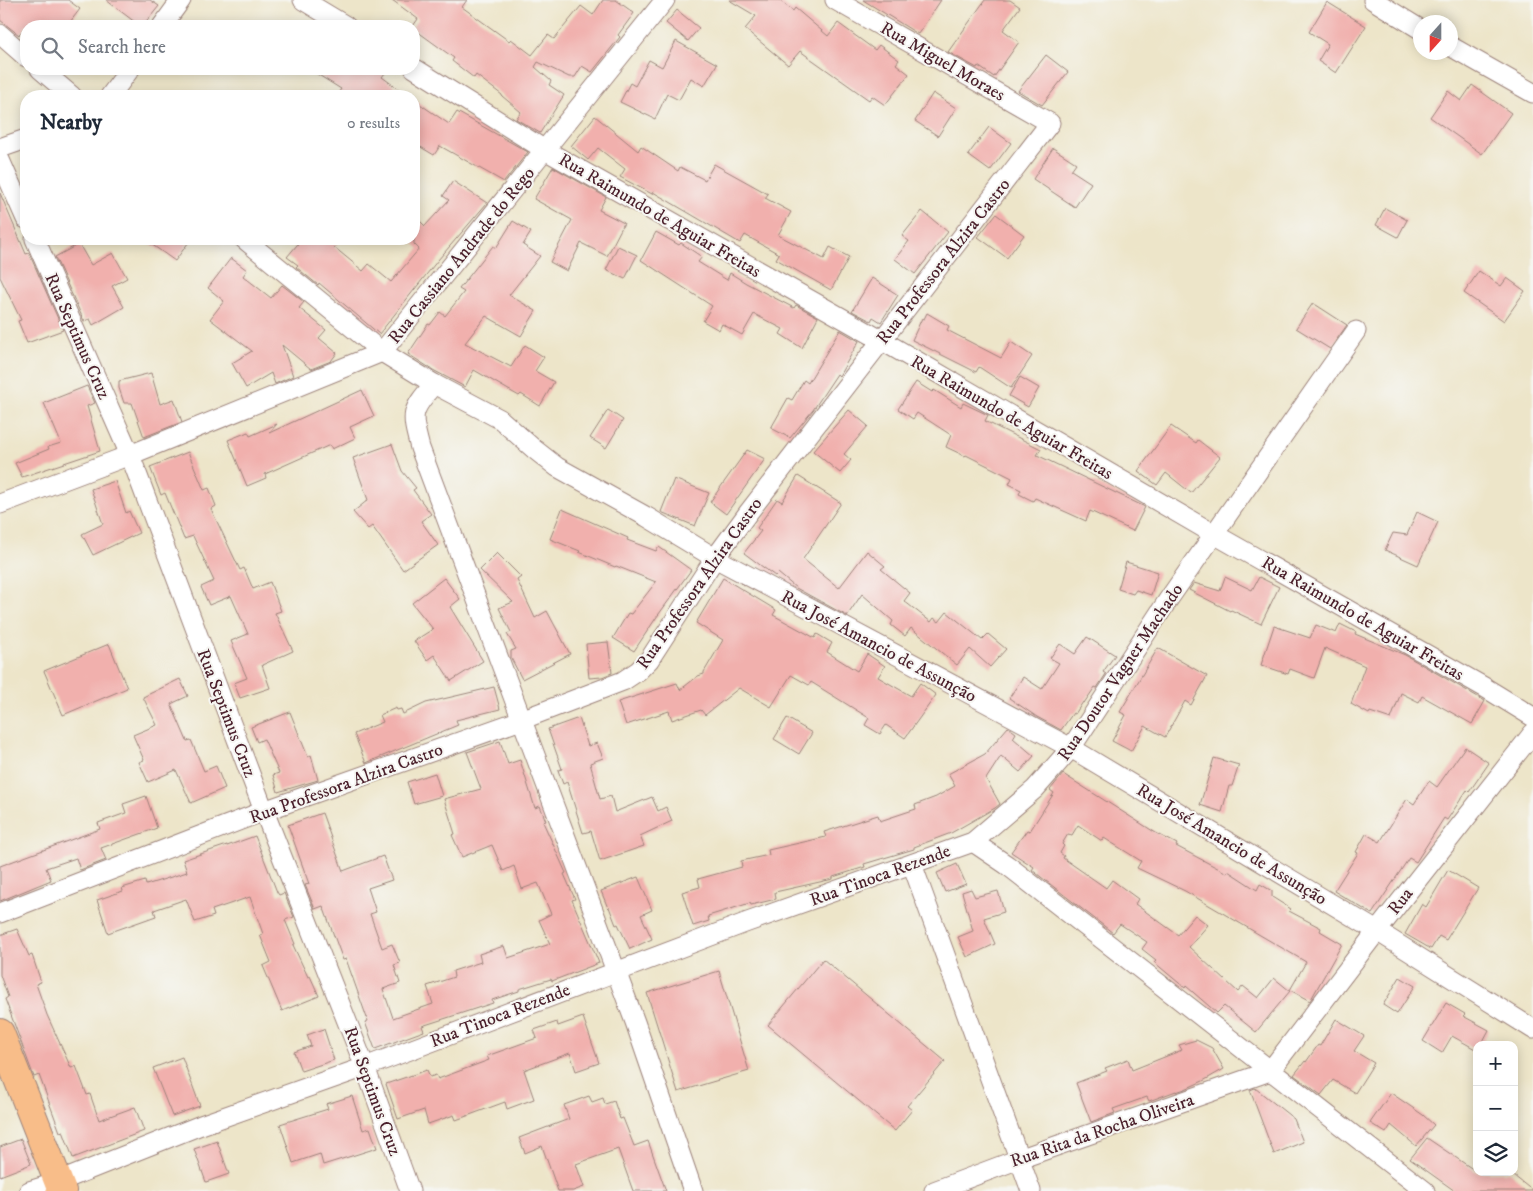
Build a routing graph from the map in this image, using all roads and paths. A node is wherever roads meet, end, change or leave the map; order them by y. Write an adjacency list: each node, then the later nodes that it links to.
1 (181, 0): 6 (street)
2 (304, 0): 7 (street)
3 (665, 0): 21 (street, Rua Cassiano Andrade do Rego)
4 (835, 0): 18 (street, Rua Miguel Moraes)
5 (1372, 0): 8 (street)
6 (166, 20)
7 (336, 20)
8 (1413, 25)
9 (0, 34): 11 (street)
10 (1458, 50): 15 (street)
11 (20, 52)
12 (420, 72): 21 (street, Rua Raimundo de Aguiar Freitas)
13 (47, 75): 16 (street)
14 (126, 75): 17 (street)
15 (1531, 89)
16 (65, 90)
17 (114, 90)
18 (1050, 123): 27 (street, Rua Professora Alzira Castro)
19 (20, 141): 20 (street)
20 (0, 148)
21 (545, 150): 27 (street, Rua Raimundo de Aguiar Freitas); 28 (street, Rua Cassiano Andrade do Rego)
22 (0, 160): 23 (street)
23 (20, 205)
24 (38, 245): 30 (street, Rua Septimus Cruz)
25 (251, 245): 28 (street, Rua José Amancio de Assunção)
26 (1356, 331): 32 (street, Rua Doutor Vagner Machado)
27 (881, 340): 32 (street, Rua Raimundo de Aguiar Freitas); 33 (street, Rua Professora Alzira Castro)
28 (382, 352): 29 (street, Rua José Amancio de Assunção); 30 (street, Rua Cassiano Andrade do Rego)
29 (434, 384): 33 (street, Rua José Amancio de Assunção); 35 (street)
30 (130, 455): 31 (street, Rua Cassiano Andrade do Rego); 38 (street, Rua Septimus Cruz)
31 (0, 504)
32 (1214, 534): 34 (street, Rua Raimundo de Aguiar Freitas); 37 (street, Rua Doutor Vagner Machado)
33 (714, 558): 35 (street, Rua Professora Alzira Castro); 37 (street, Rua José Amancio de Assunção)
34 (1533, 717)
35 (522, 720): 38 (street, Rua Professora Alzira Castro); 43 (street)
36 (1532, 735): 42 (street, Rua)
37 (1071, 748): 39 (street, Rua Doutor Vagner Machado); 42 (street, Rua José Amancio de Assunção)
38 (264, 812): 41 (street, Rua Professora Alzira Castro); 46 (street, Rua Septimus Cruz)
39 (973, 842): 40 (street, Rua Tinoca Rezende); 47 (street)
40 (912, 864): 43 (street, Rua Tinoca Rezende); 48 (street)
41 (0, 913)
42 (1377, 931): 44 (street, Rua José Amancio de Assunção); 47 (street, Rua)
43 (616, 971): 46 (street, Rua Tinoca Rezende); 52 (street)
44 (1533, 1029)
45 (0, 1033): 49 (main road)
46 (365, 1068): 49 (street, Rua Tinoca Rezende); 51 (street, Rua Septimus Cruz)
47 (1270, 1071): 48 (street, Rua Rita da Rocha Oliveira); 55 (street)
48 (1019, 1159): 53 (street, Rua Rita da Rocha Oliveira); 54 (street)
49 (60, 1186): 50 (street, Rua Tinoca Rezende)
50 (29, 1191)
51 (410, 1191)
52 (693, 1191)
53 (934, 1191)
54 (1031, 1191)
55 (1425, 1191)

